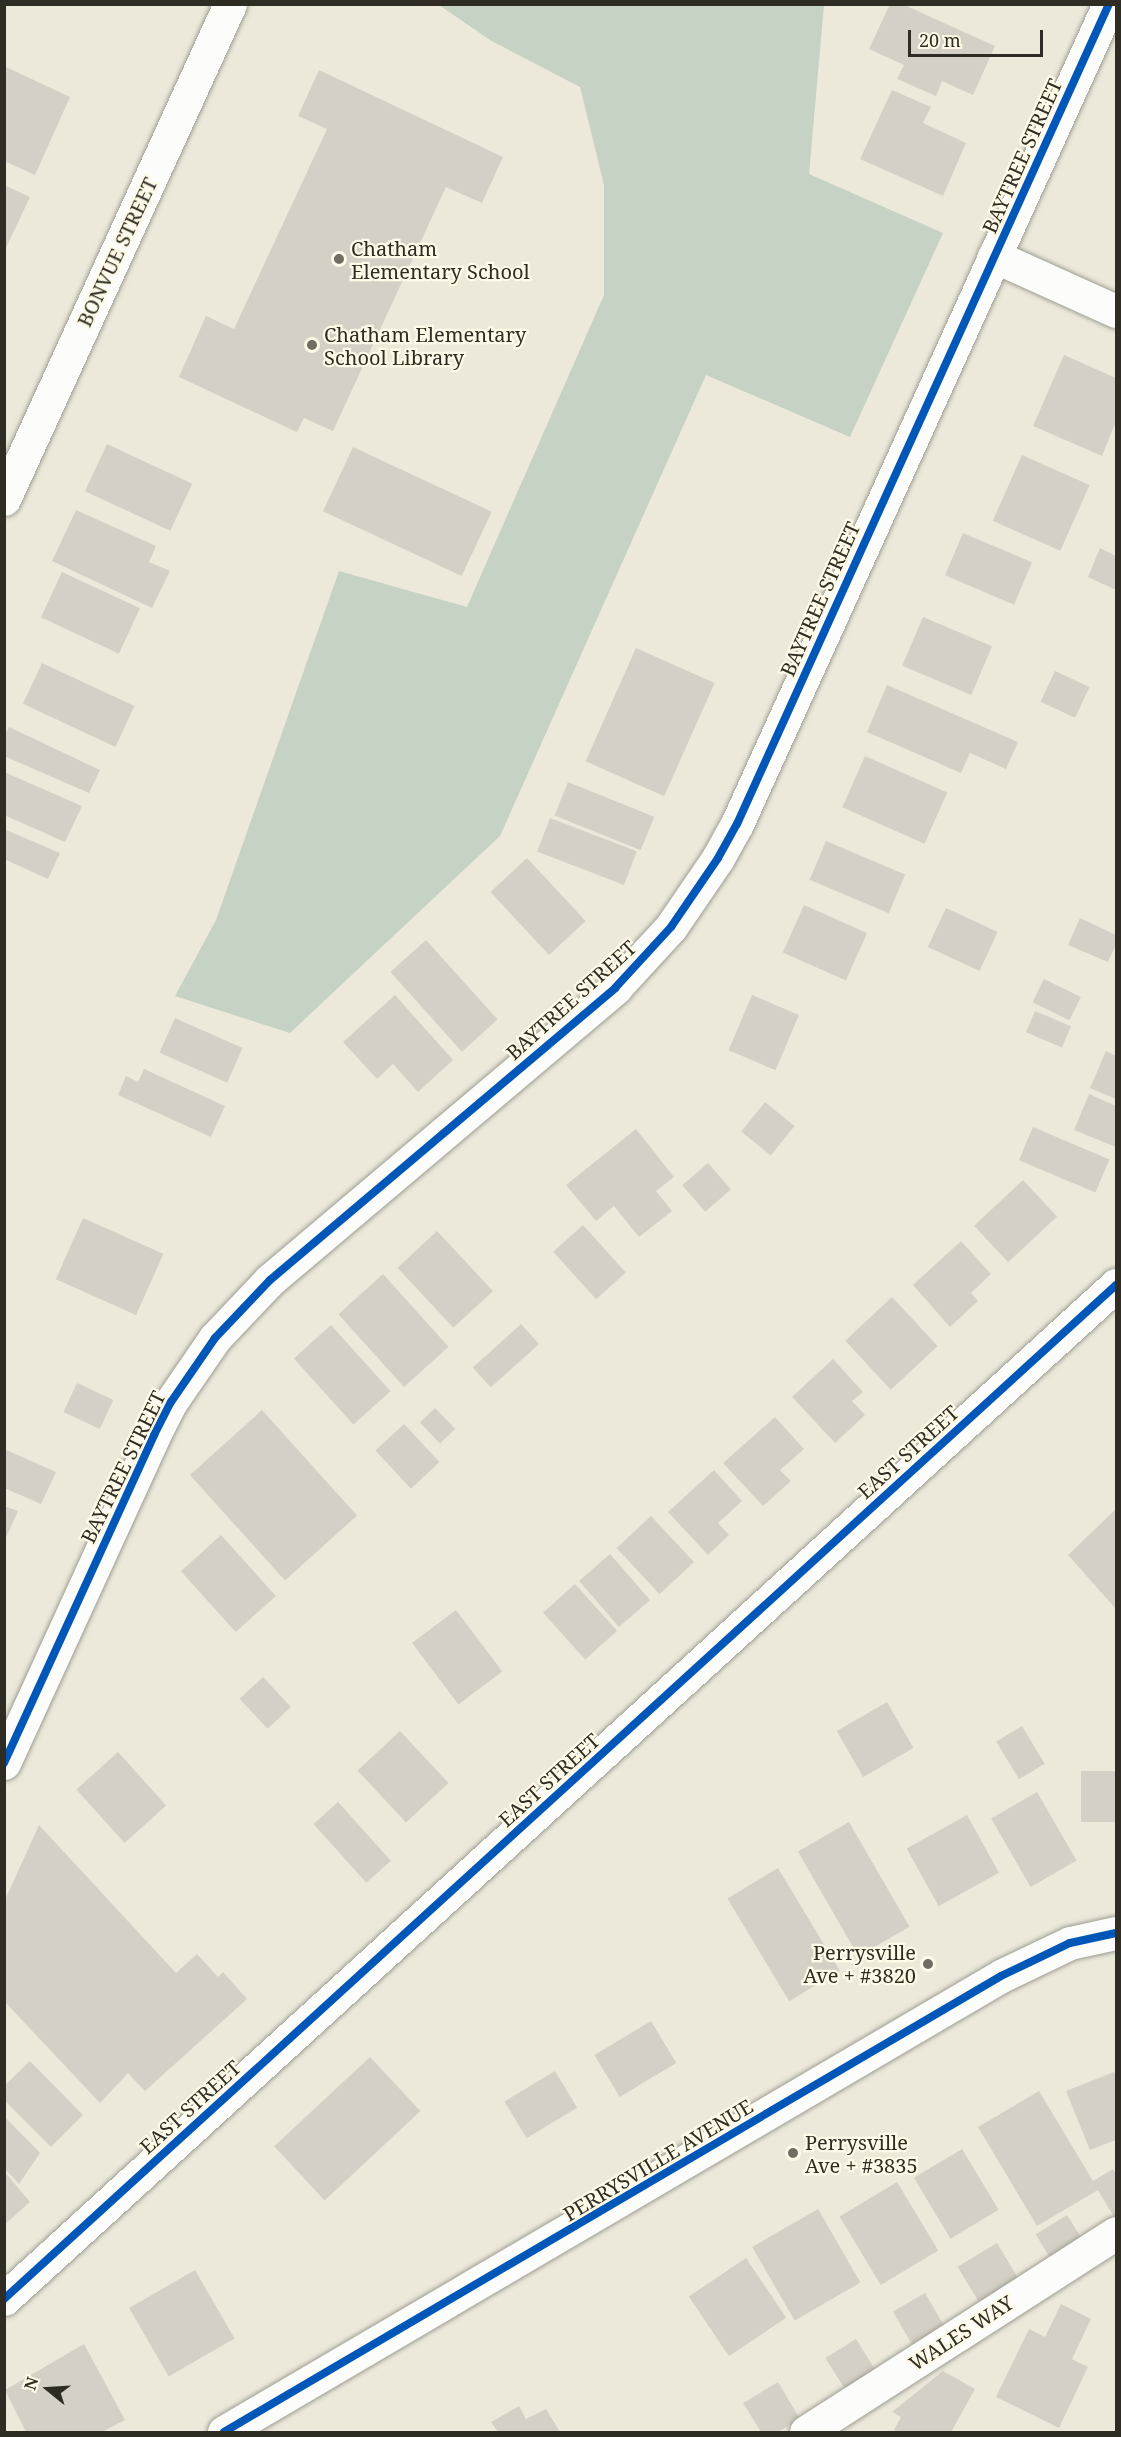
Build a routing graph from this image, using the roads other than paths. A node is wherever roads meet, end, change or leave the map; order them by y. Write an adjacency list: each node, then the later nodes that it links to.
1 (230, 4): 5 (street, BONVUE STREET)
2 (1109, 4): 3 (street, BAYTREE STREET)
3 (994, 256): 4 (street); 7 (street, BAYTREE STREET)
4 (1116, 310)
5 (4, 499)
6 (1116, 1285): 10 (street, EAST STREET)
7 (4, 1763)
8 (1116, 1933): 11 (street, PERRYSVILLE AVENUE)
9 (1116, 2234): 12 (street, WALES WAY)
10 (4, 2299)
11 (224, 2433)
12 (806, 2433)

